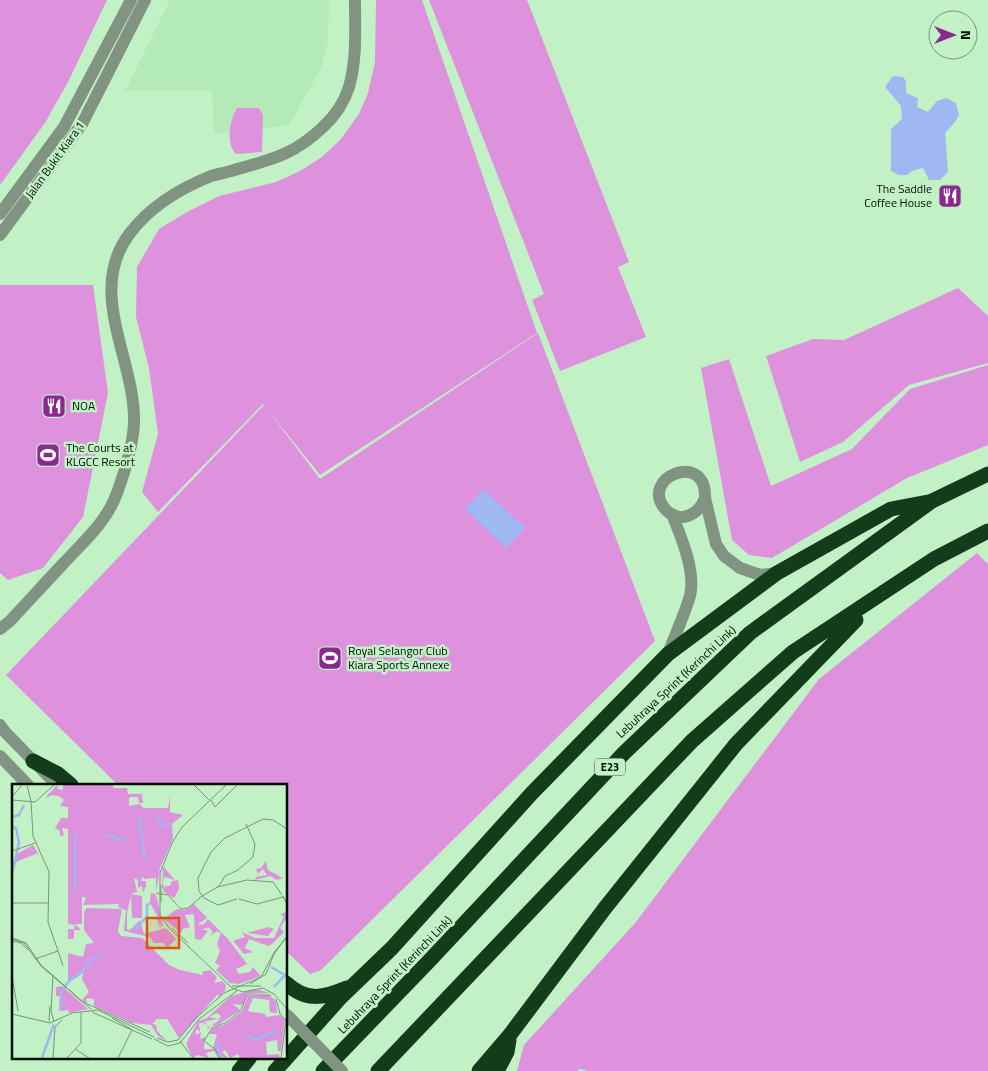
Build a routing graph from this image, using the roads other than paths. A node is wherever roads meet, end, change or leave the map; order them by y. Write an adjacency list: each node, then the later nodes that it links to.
1 (131, 0): 4 (street, Jalan Bukit Kiara 1)
2 (145, 0): 5 (street, Jalan Bukit Kiara 1)
3 (355, 0): 13 (street)
4 (0, 214)
5 (0, 235)
6 (988, 474): 8 (highway, Lebuhraya Sprint (Kerinchi Link) / E23)
7 (705, 498): 9 (street); 9 (street); 11 (street)
8 (932, 501): 11 (highway); 31 (highway, Lebuhraya Sprint (Kerinchi Link) / E23)
9 (672, 514): 14 (street)
10 (988, 531): 12 (highway)
11 (777, 573): 14 (highway)
12 (880, 596): 24 (highway); 33 (highway)
13 (0, 629)
14 (668, 654): 22 (highway)
15 (0, 725): 17 (street)
16 (0, 756): 18 (street)
17 (33, 761): 19 (street); 20 (highway)
18 (27, 784)
19 (56, 784)
20 (70, 784)
21 (288, 985): 22 (highway)
22 (353, 985): 25 (highway)
23 (288, 1017): 32 (street, bridge)
24 (509, 1036): 34 (highway); 35 (highway)
25 (288, 1057)
26 (240, 1058): 29 (highway)
27 (249, 1058): 29 (highway)
28 (287, 1058): 30 (highway)
29 (238, 1071)
30 (275, 1071)
31 (323, 1071)
32 (342, 1071)
33 (378, 1071)
34 (479, 1071)
35 (497, 1071)

